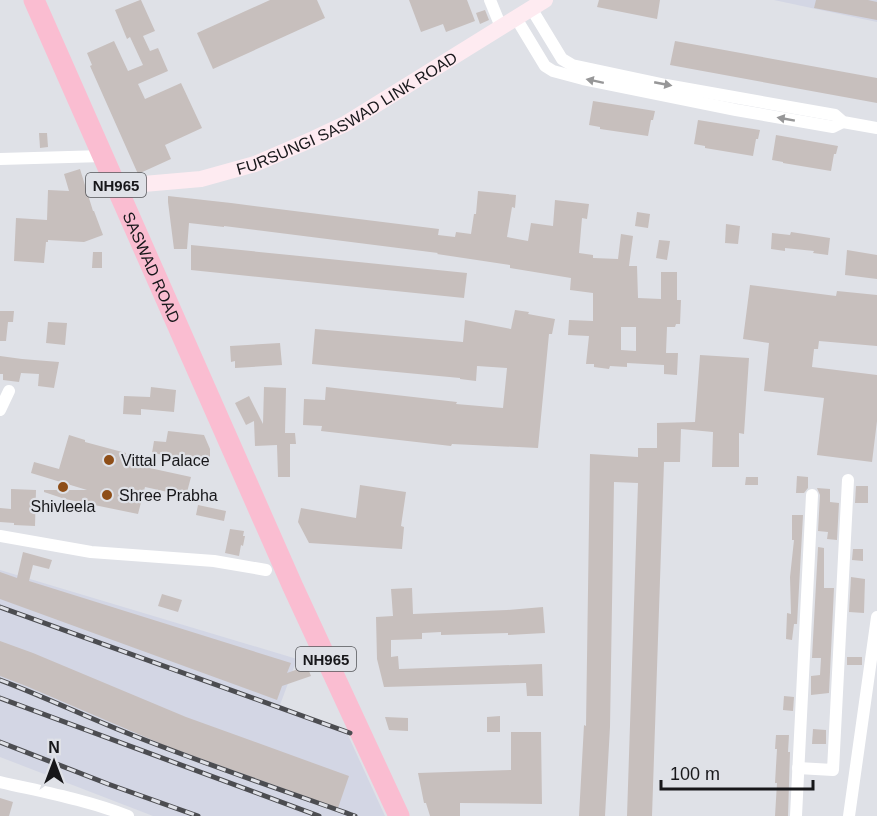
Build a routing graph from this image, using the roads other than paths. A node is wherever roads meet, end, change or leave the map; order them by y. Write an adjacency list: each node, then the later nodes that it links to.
1 (34, 0): 8 (highway, SASWAD ROAD / NH965)
2 (490, 0): 5 (street)
3 (538, 4): 4 (street, FURSUNGI SASWAD LINK ROAD); 6 (street, one-way to 6)
4 (516, 18): 5 (street, FURSUNGI SASWAD LINK ROAD); 6 (street, one-way to 4)
5 (501, 27): 10 (street, FURSUNGI SASWAD LINK ROAD)
6 (843, 122): 7 (street)
7 (877, 128)
8 (103, 156): 9 (street); 22 (highway, SASWAD ROAD / NH965)
9 (0, 159)
10 (132, 185)
11 (9, 391): 12 (street)
12 (0, 410)
13 (848, 480): 19 (street)
14 (812, 495): 19 (street)
15 (0, 536): 16 (street)
16 (266, 570)
17 (877, 617): 18 (street)
18 (873, 671): 24 (street)
19 (798, 768): 23 (street)
20 (0, 782): 21 (street)
21 (128, 816)
22 (399, 816)
23 (796, 816)
24 (849, 816)

